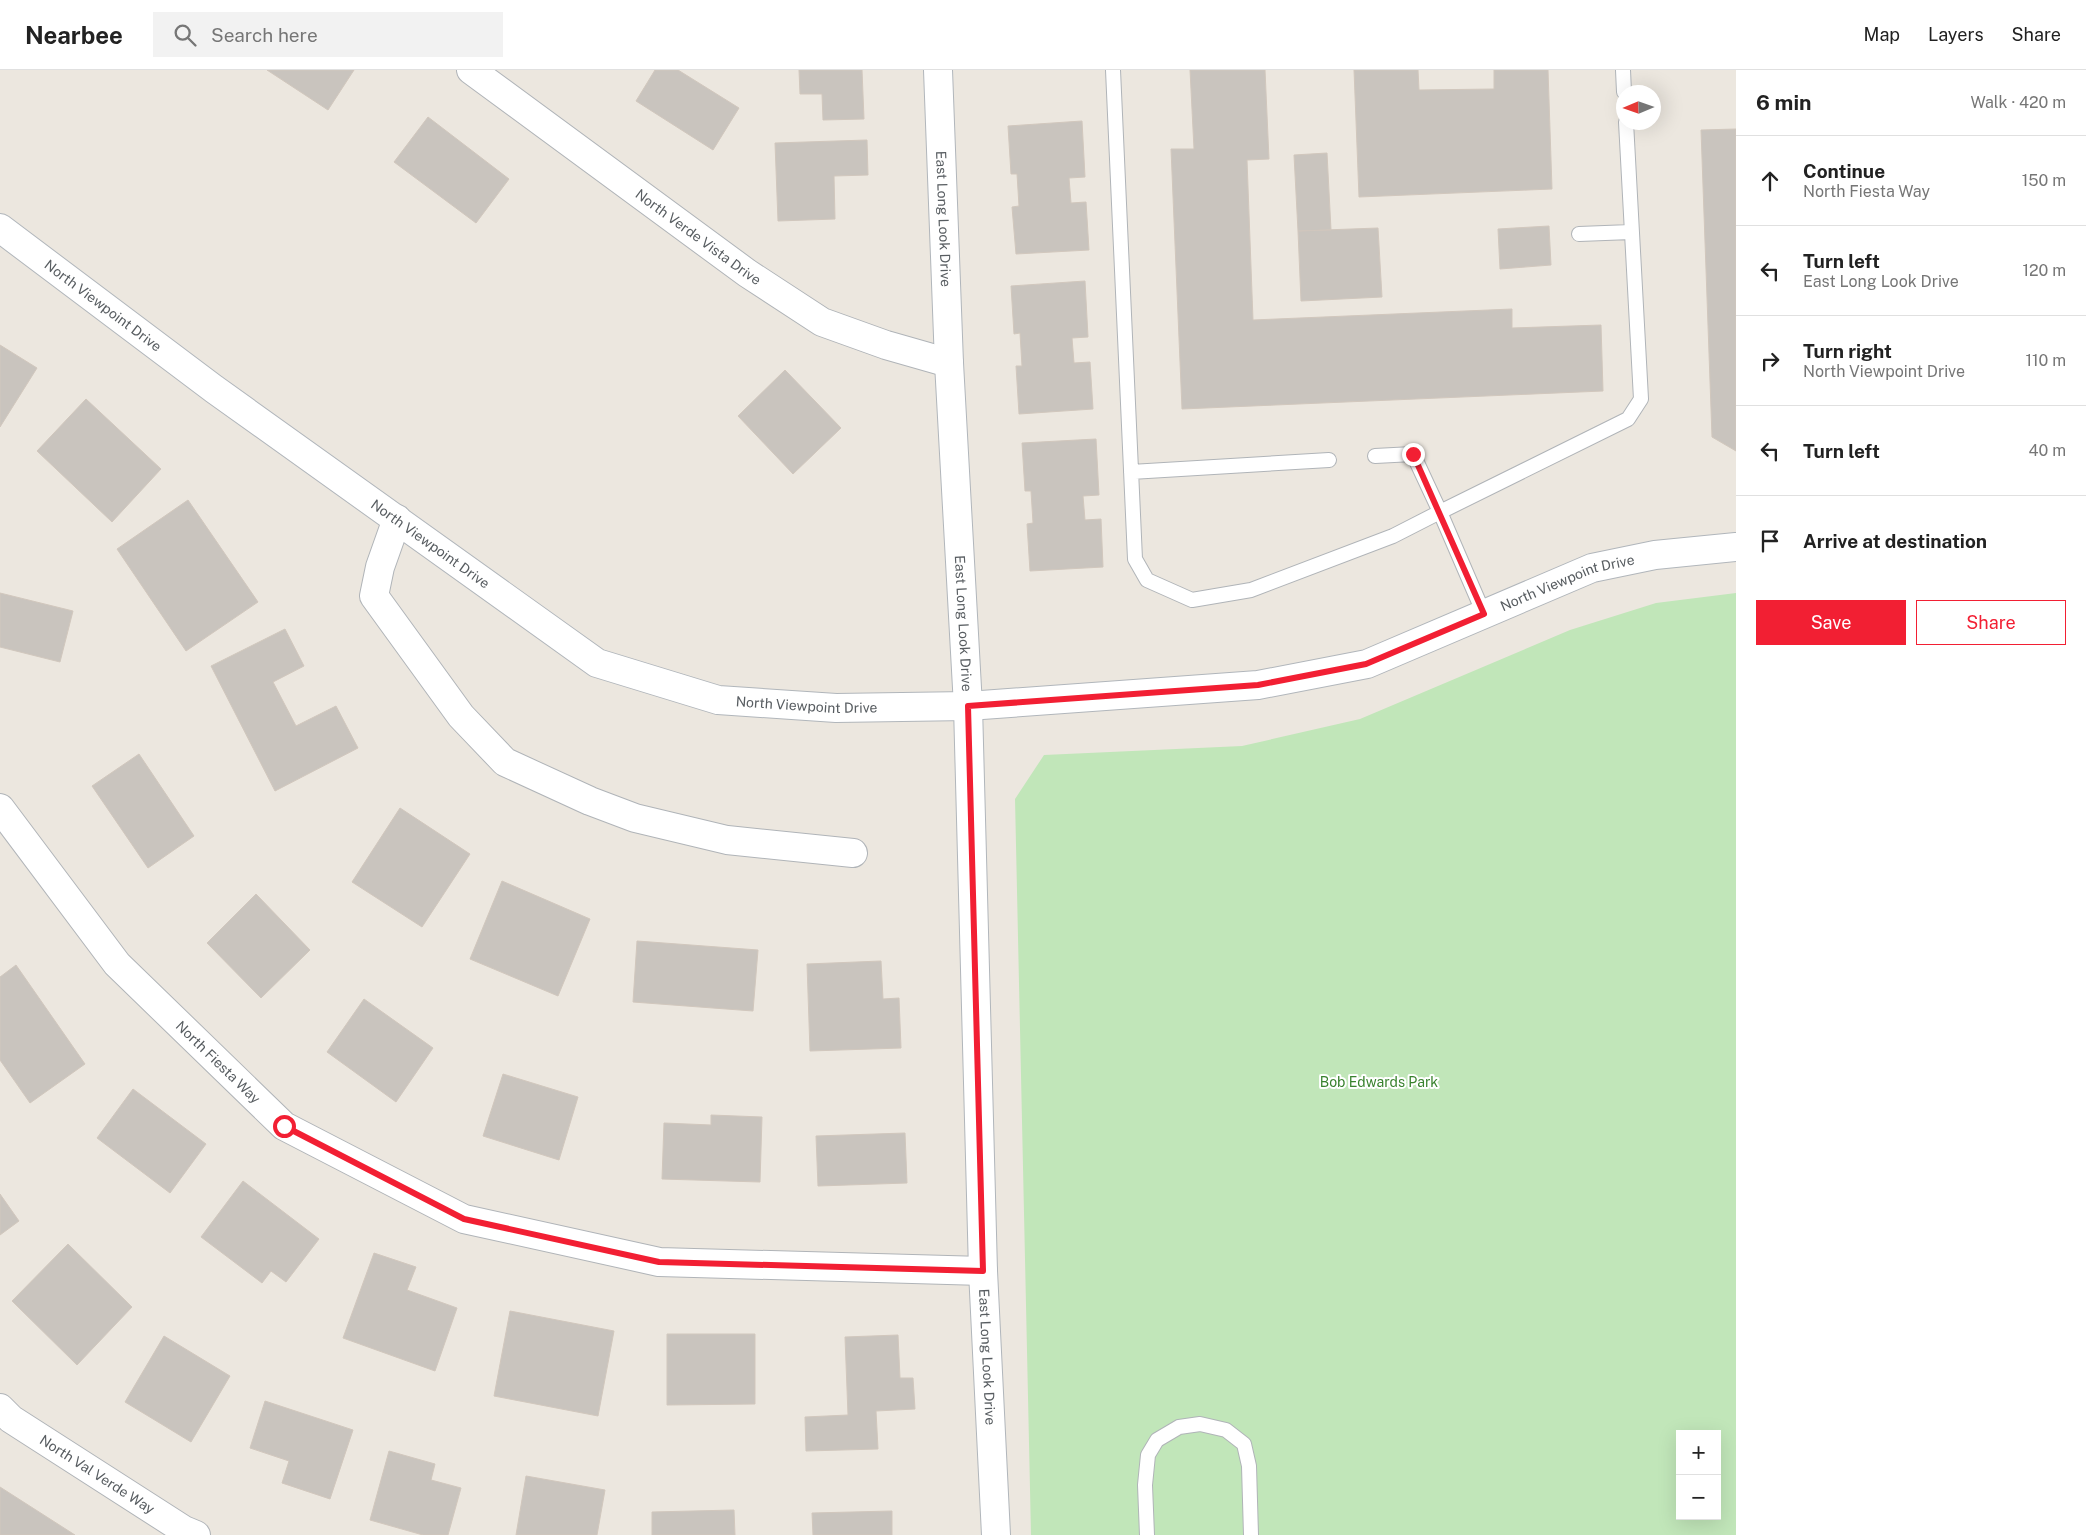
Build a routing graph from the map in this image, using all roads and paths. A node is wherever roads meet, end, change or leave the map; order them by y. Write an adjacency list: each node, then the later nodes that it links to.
1 (471, 70): 10 (street, North Verde Vista Drive)
2 (938, 70): 10 (street, East Long Look Drive)
3 (1113, 70): 13 (lane)
4 (1623, 70): 5 (lane)
5 (1624, 85)
6 (1626, 130): 8 (lane)
7 (0, 228): 15 (street, North Viewpoint Drive)
8 (1631, 232): 9 (lane); 14 (lane)
9 (1579, 234)
10 (949, 363): 18 (street, East Long Look Drive)
11 (1375, 456): 14 (lane)
12 (1329, 460): 13 (lane)
13 (1131, 472): 14 (lane)
14 (1440, 512): 17 (lane)
15 (397, 519): 18 (street, North Viewpoint Drive); 20 (street)
16 (1736, 547): 17 (street, North Viewpoint Drive)
17 (1484, 614): 18 (street, North Viewpoint Drive)
18 (968, 706): 21 (street, East Long Look Drive)
19 (0, 808): 21 (street, North Fiesta Way)
20 (853, 853)
21 (983, 1271): 24 (street, East Long Look Drive)
22 (0, 1408): 23 (street, North Val Verde Way)
23 (196, 1535)
24 (996, 1535)
25 (1147, 1535): 26 (lane)
26 (1251, 1535)

